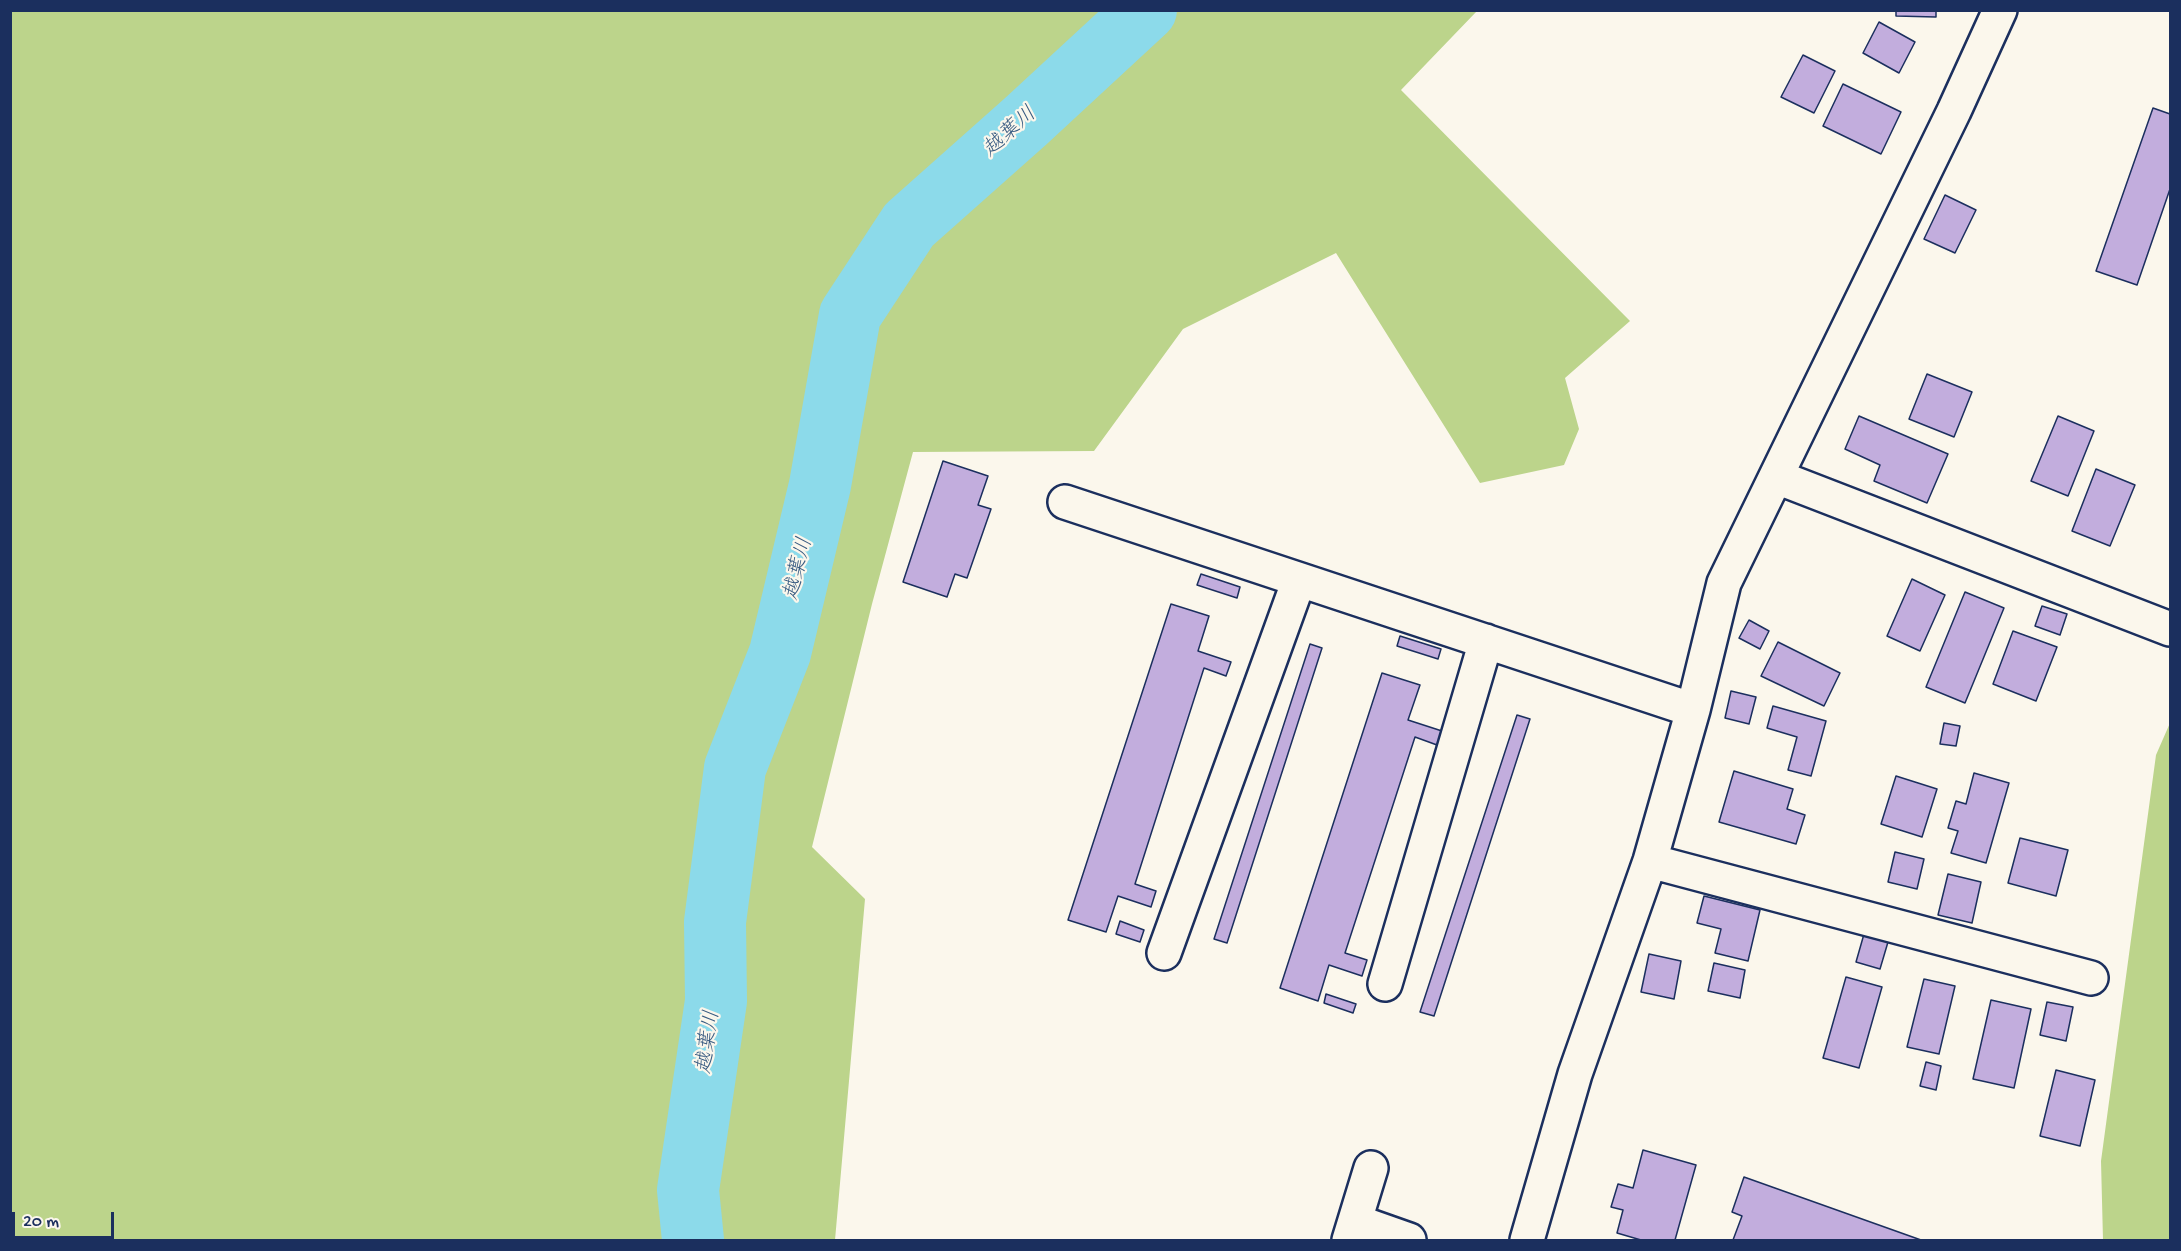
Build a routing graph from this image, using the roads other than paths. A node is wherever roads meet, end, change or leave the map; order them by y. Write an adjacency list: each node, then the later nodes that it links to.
1 (2000, 10): 2 (street)
2 (1777, 477): 5 (street); 7 (street)
3 (1065, 502): 4 (street)
4 (1299, 580): 6 (street); 9 (street)
5 (2170, 629)
6 (1486, 641): 7 (street); 11 (street)
7 (1693, 710): 8 (street)
8 (1650, 861): 10 (street); 15 (street)
9 (1164, 953)
10 (2091, 978)
11 (1385, 984)
12 (1371, 1168): 13 (street)
13 (1352, 1231): 14 (street)
14 (1409, 1240)
15 (1527, 1240)

